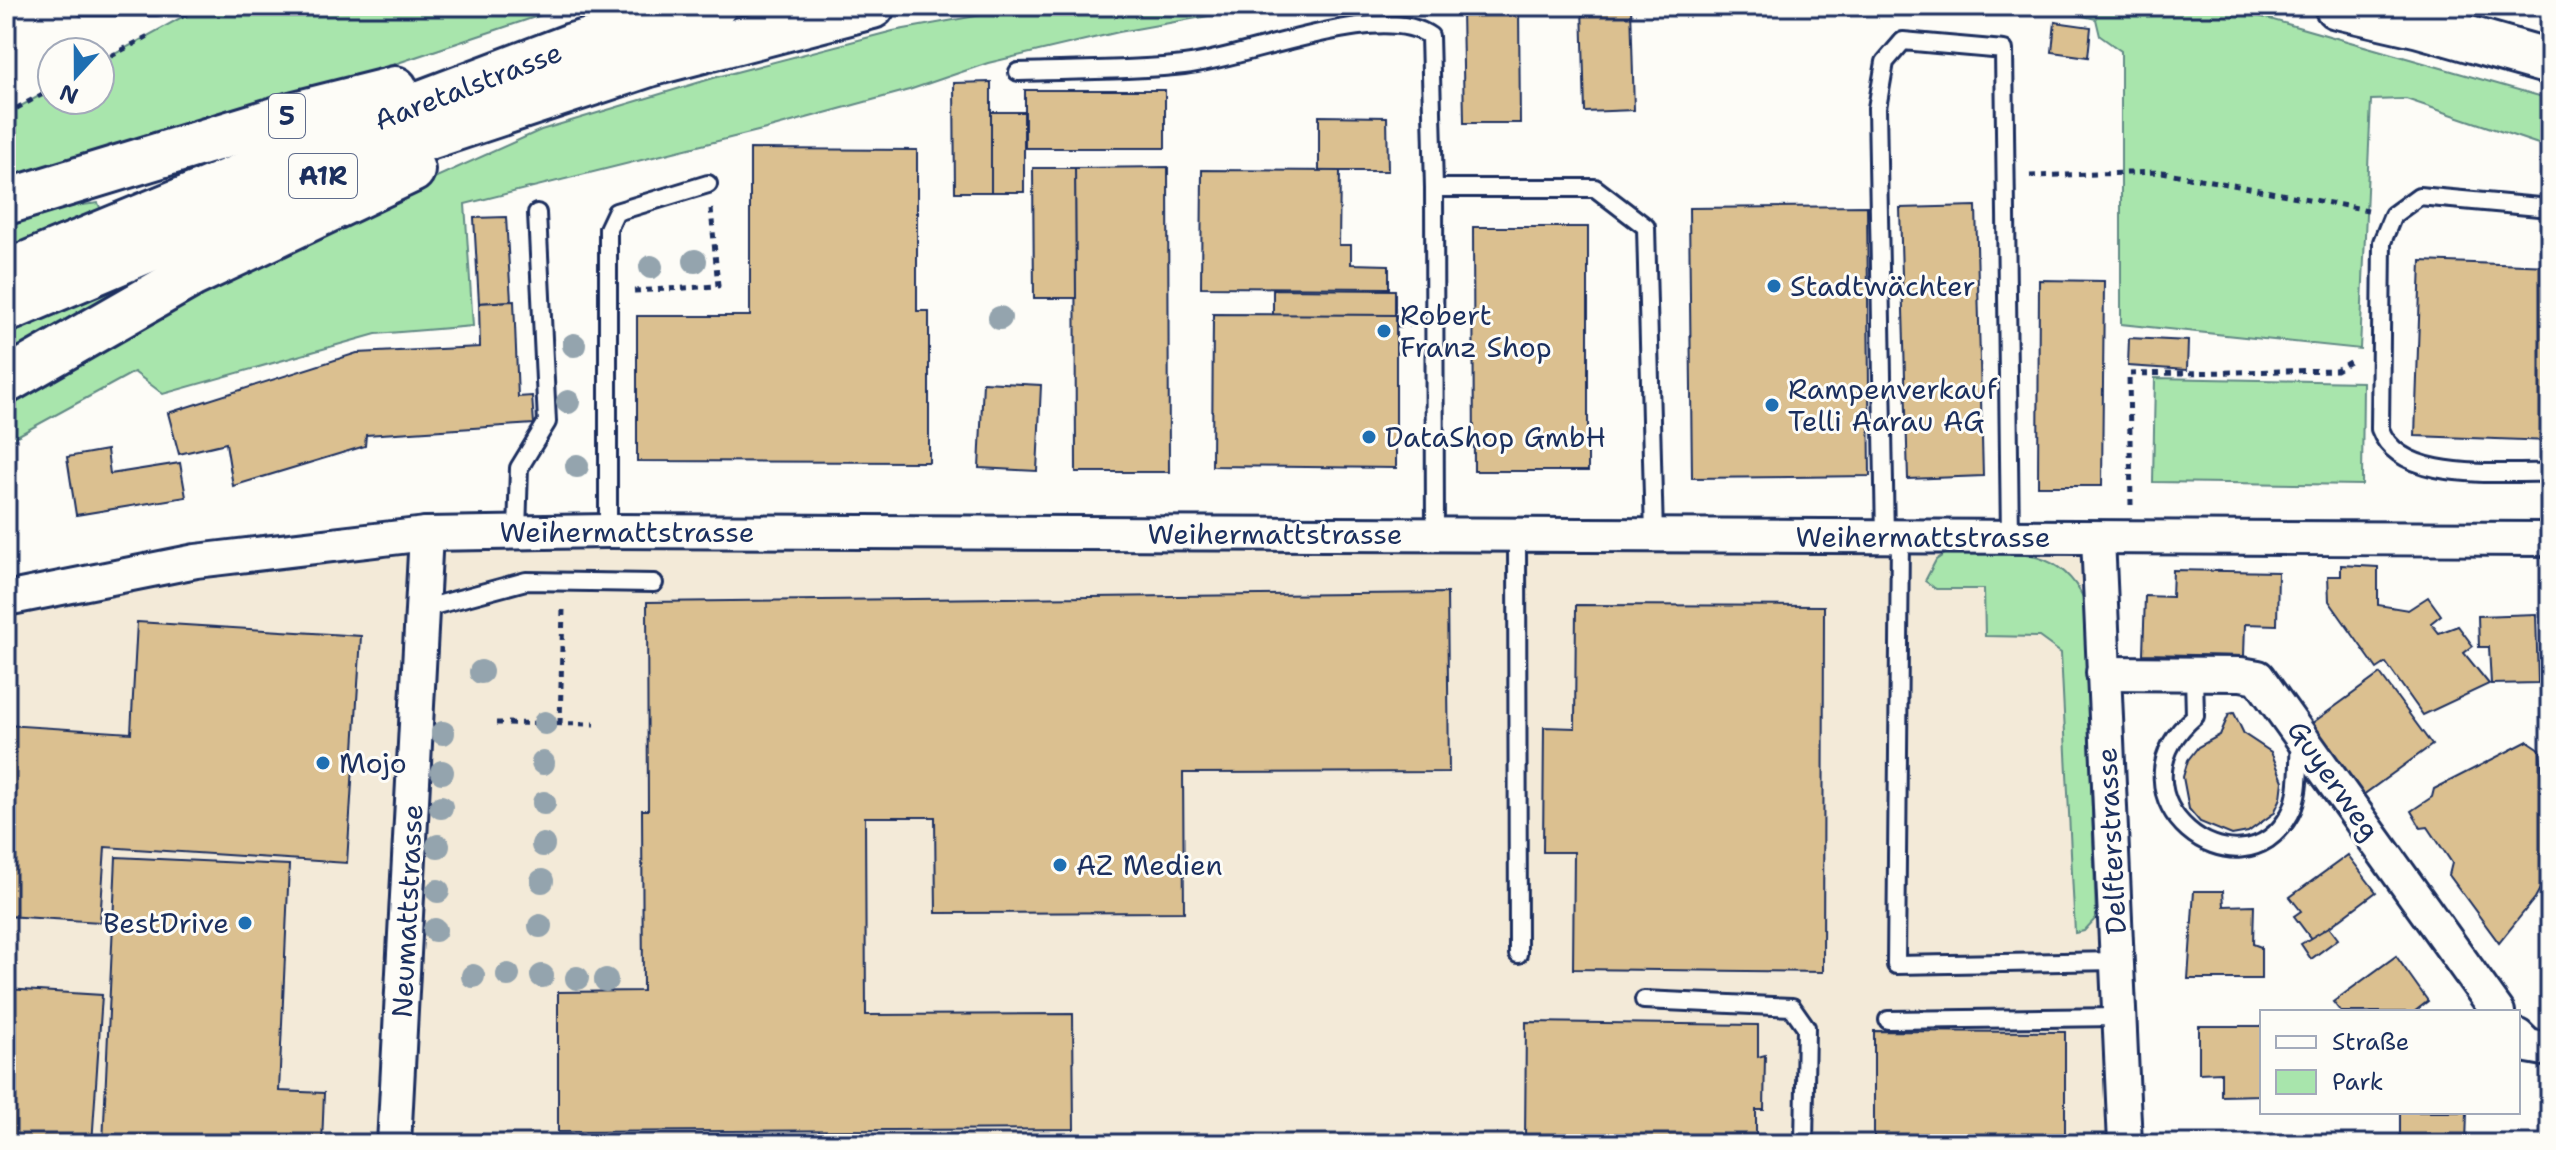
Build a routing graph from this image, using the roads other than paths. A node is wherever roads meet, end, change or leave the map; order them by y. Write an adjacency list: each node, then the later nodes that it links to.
1 (84, 6): 2 (lane)
2 (156, 6)
3 (714, 6): 8 (main road, Aaretalstrasse / 5)
4 (872, 6): 10 (main road, Aaretalstrasse)
5 (2337, 6): 9 (main road)
6 (2454, 6): 7 (main road)
7 (2550, 35)
8 (572, 46): 14 (main road, 5); 17 (main road, Aaretalstrasse / A1R)
9 (2550, 62)
10 (649, 64): 18 (main road, Aaretalstrasse / A1R); 19 (main road, Aaretalstrasse)
11 (1018, 72): 13 (lane)
12 (708, 184): 21 (lane)
13 (1434, 188): 24 (lane); 26 (lane)
14 (6, 202)
15 (2550, 208): 20 (lane)
16 (537, 213): 22 (lane)
17 (6, 273)
18 (6, 310)
19 (6, 381)
20 (2550, 473)
21 (608, 531): 22 (street, Weihermattstrasse); 24 (street, Weihermattstrasse)
22 (517, 532): 23 (street, Weihermattstrasse)
23 (426, 534): 32 (street, Weihermattstrasse); 33 (street, Neumattstrasse)
24 (1435, 535): 25 (street, Weihermattstrasse)
25 (1517, 536): 26 (street, Weihermattstrasse); 37 (lane)
26 (1654, 536): 27 (street, Weihermattstrasse)
27 (1892, 538): 28 (street, Weihermattstrasse); 28 (lane); 38 (lane)
28 (2010, 538): 29 (street, Weihermattstrasse)
29 (2098, 538): 30 (street, Weihermattstrasse); 34 (street, Delfterstrasse)
30 (2550, 539)
31 (654, 583): 33 (lane)
32 (6, 599)
33 (422, 609): 45 (street, Neumattstrasse)
34 (2103, 673): 35 (street, Guyerweg); 38 (street, Delfterstrasse)
35 (2194, 674): 36 (street, Guyerweg); 36 (lane)
36 (2301, 732): 40 (street, Guyerweg)
37 (1518, 954)
38 (2116, 961): 41 (street, Delfterstrasse)
39 (1644, 1000): 46 (lane)
40 (2497, 1010)
41 (2119, 1017): 42 (lane); 47 (street, Delfterstrasse)
42 (1888, 1020)
43 (2520, 1038): 44 (street)
44 (2550, 1050)
45 (394, 1144)
46 (1804, 1144)
47 (2125, 1144)

